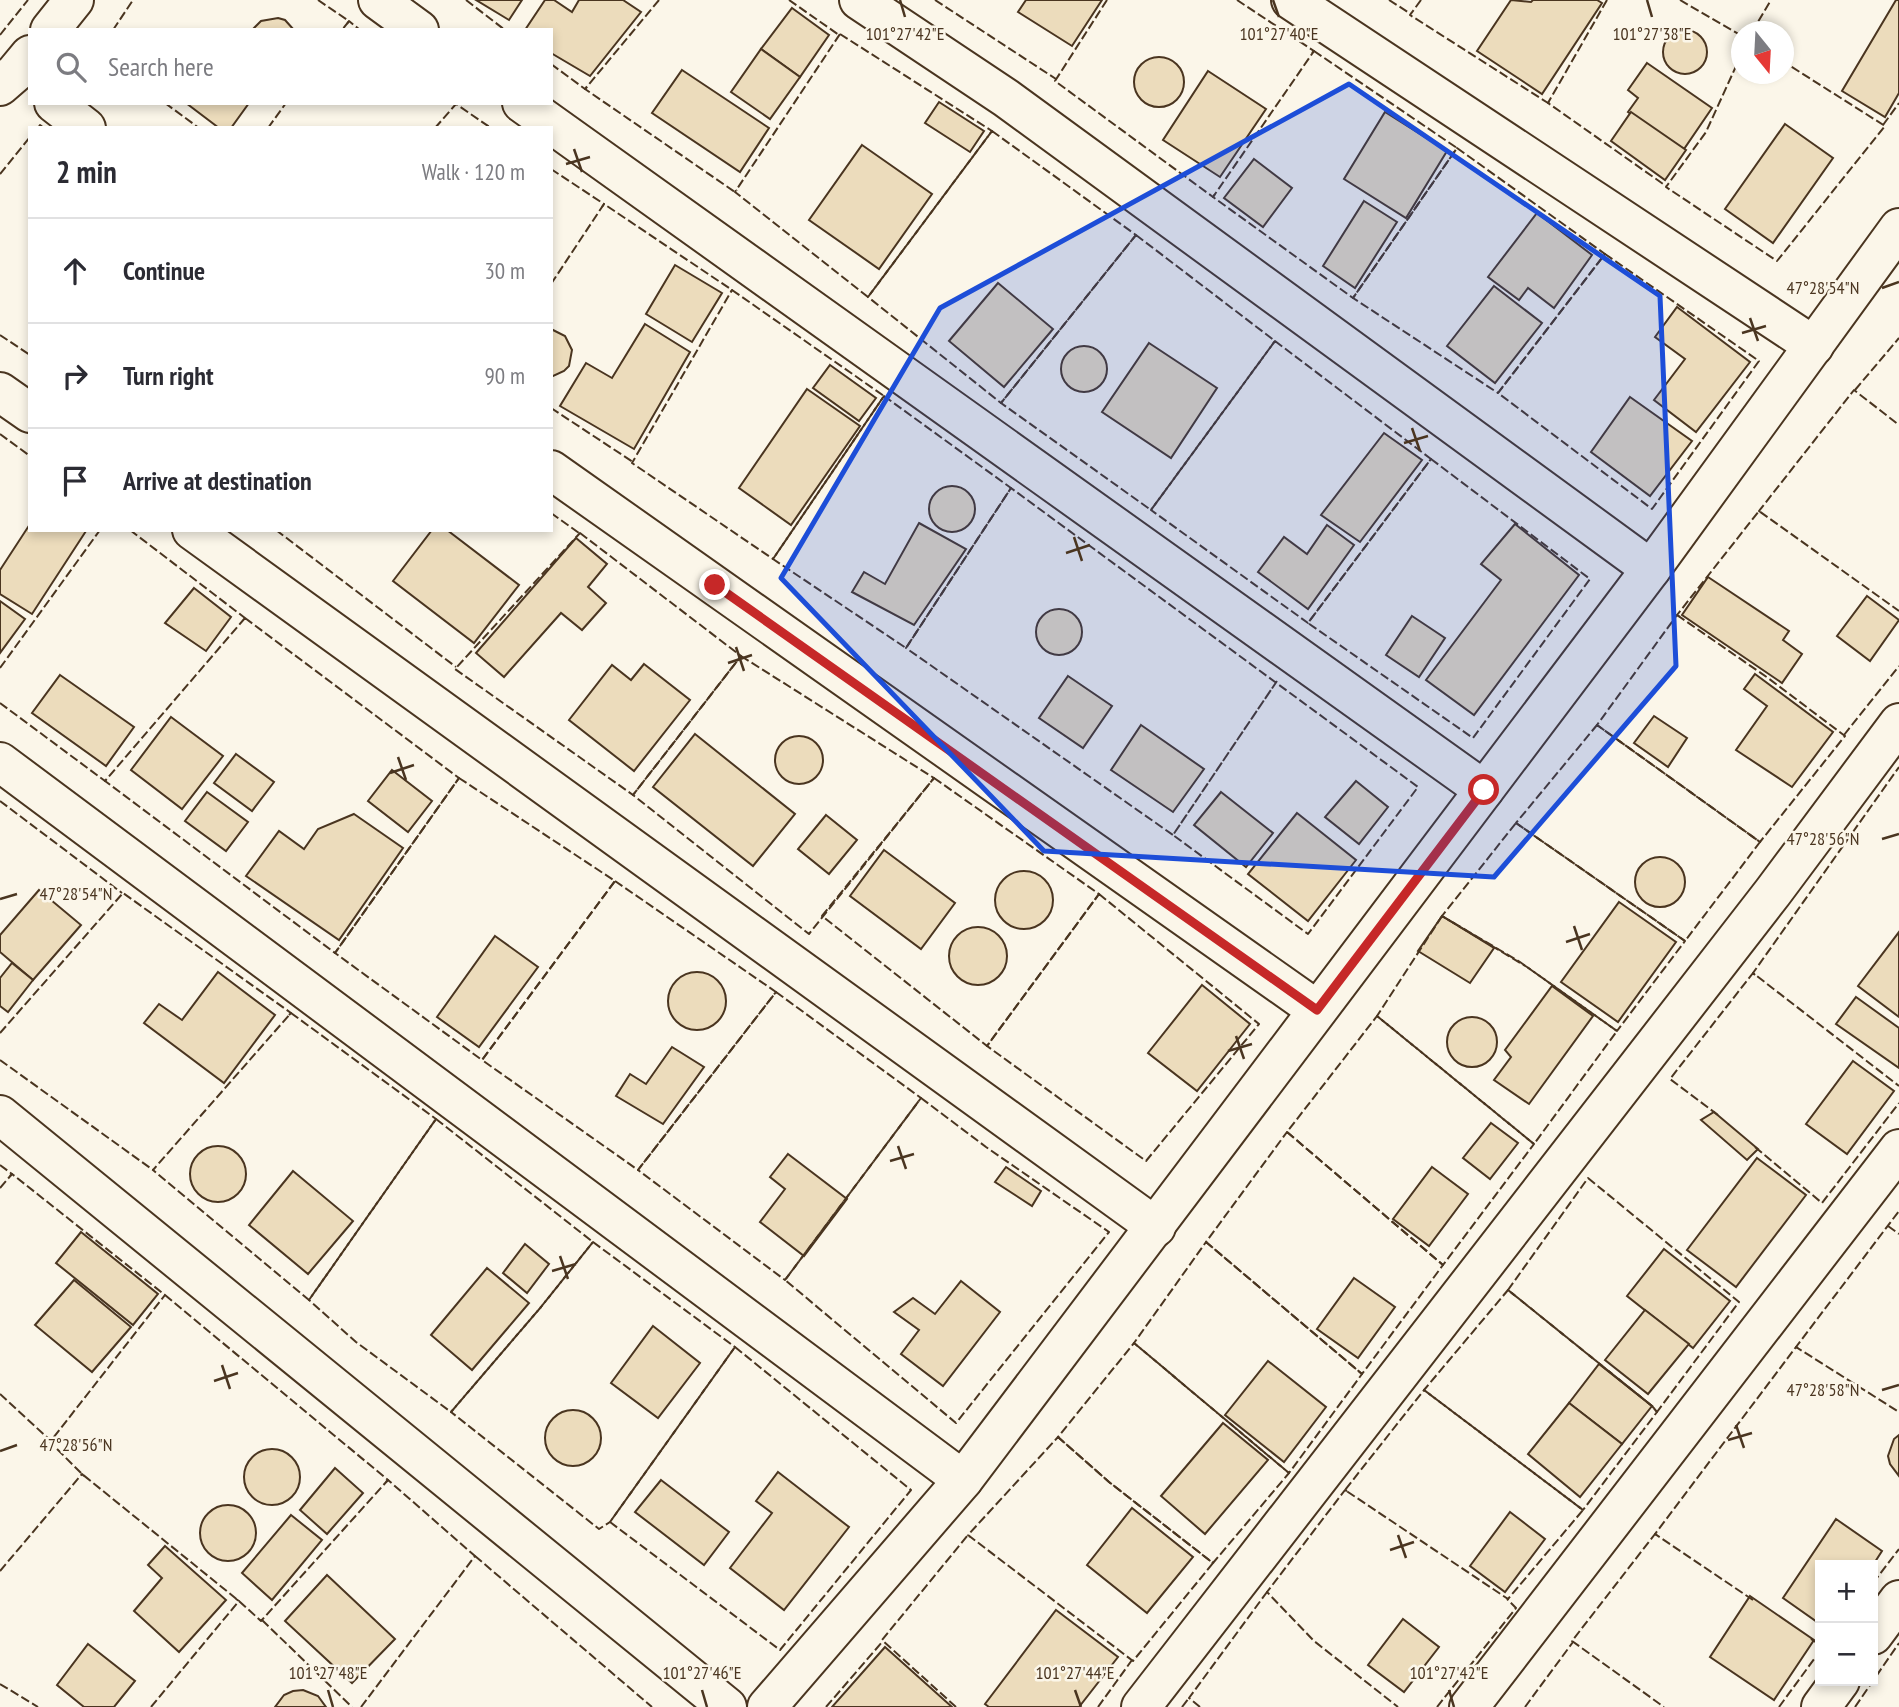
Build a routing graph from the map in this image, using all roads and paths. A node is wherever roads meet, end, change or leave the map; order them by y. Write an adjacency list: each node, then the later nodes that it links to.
1 (74, 0): 5 (street)
2 (378, 0): 6 (street)
3 (859, 0): 16 (street)
4 (1291, 0): 11 (street)
5 (52, 28)
6 (416, 28)
7 (57, 105): 9 (street)
8 (525, 105): 19 (street)
9 (83, 126)
10 (1899, 228): 11 (street)
11 (1814, 346): 16 (street)
12 (0, 392): 13 (street)
13 (28, 412)
14 (553, 471): 20 (street)
15 (195, 532): 23 (street)
16 (1651, 569): 19 (street)
17 (1899, 723): 30 (street)
18 (0, 762): 24 (street)
19 (1484, 790): 20 (street)
20 (1317, 1010): 23 (street)
21 (0, 1115): 28 (street)
22 (1899, 1149): 31 (street)
23 (1156, 1227): 24 (street)
24 (963, 1480): 29 (street)
25 (1899, 1600): 26 (street)
26 (1878, 1628)
27 (1836, 1686): 32 (street)
28 (727, 1707)
29 (768, 1707)
30 (1140, 1707)
31 (1469, 1707)
32 (1821, 1707)

